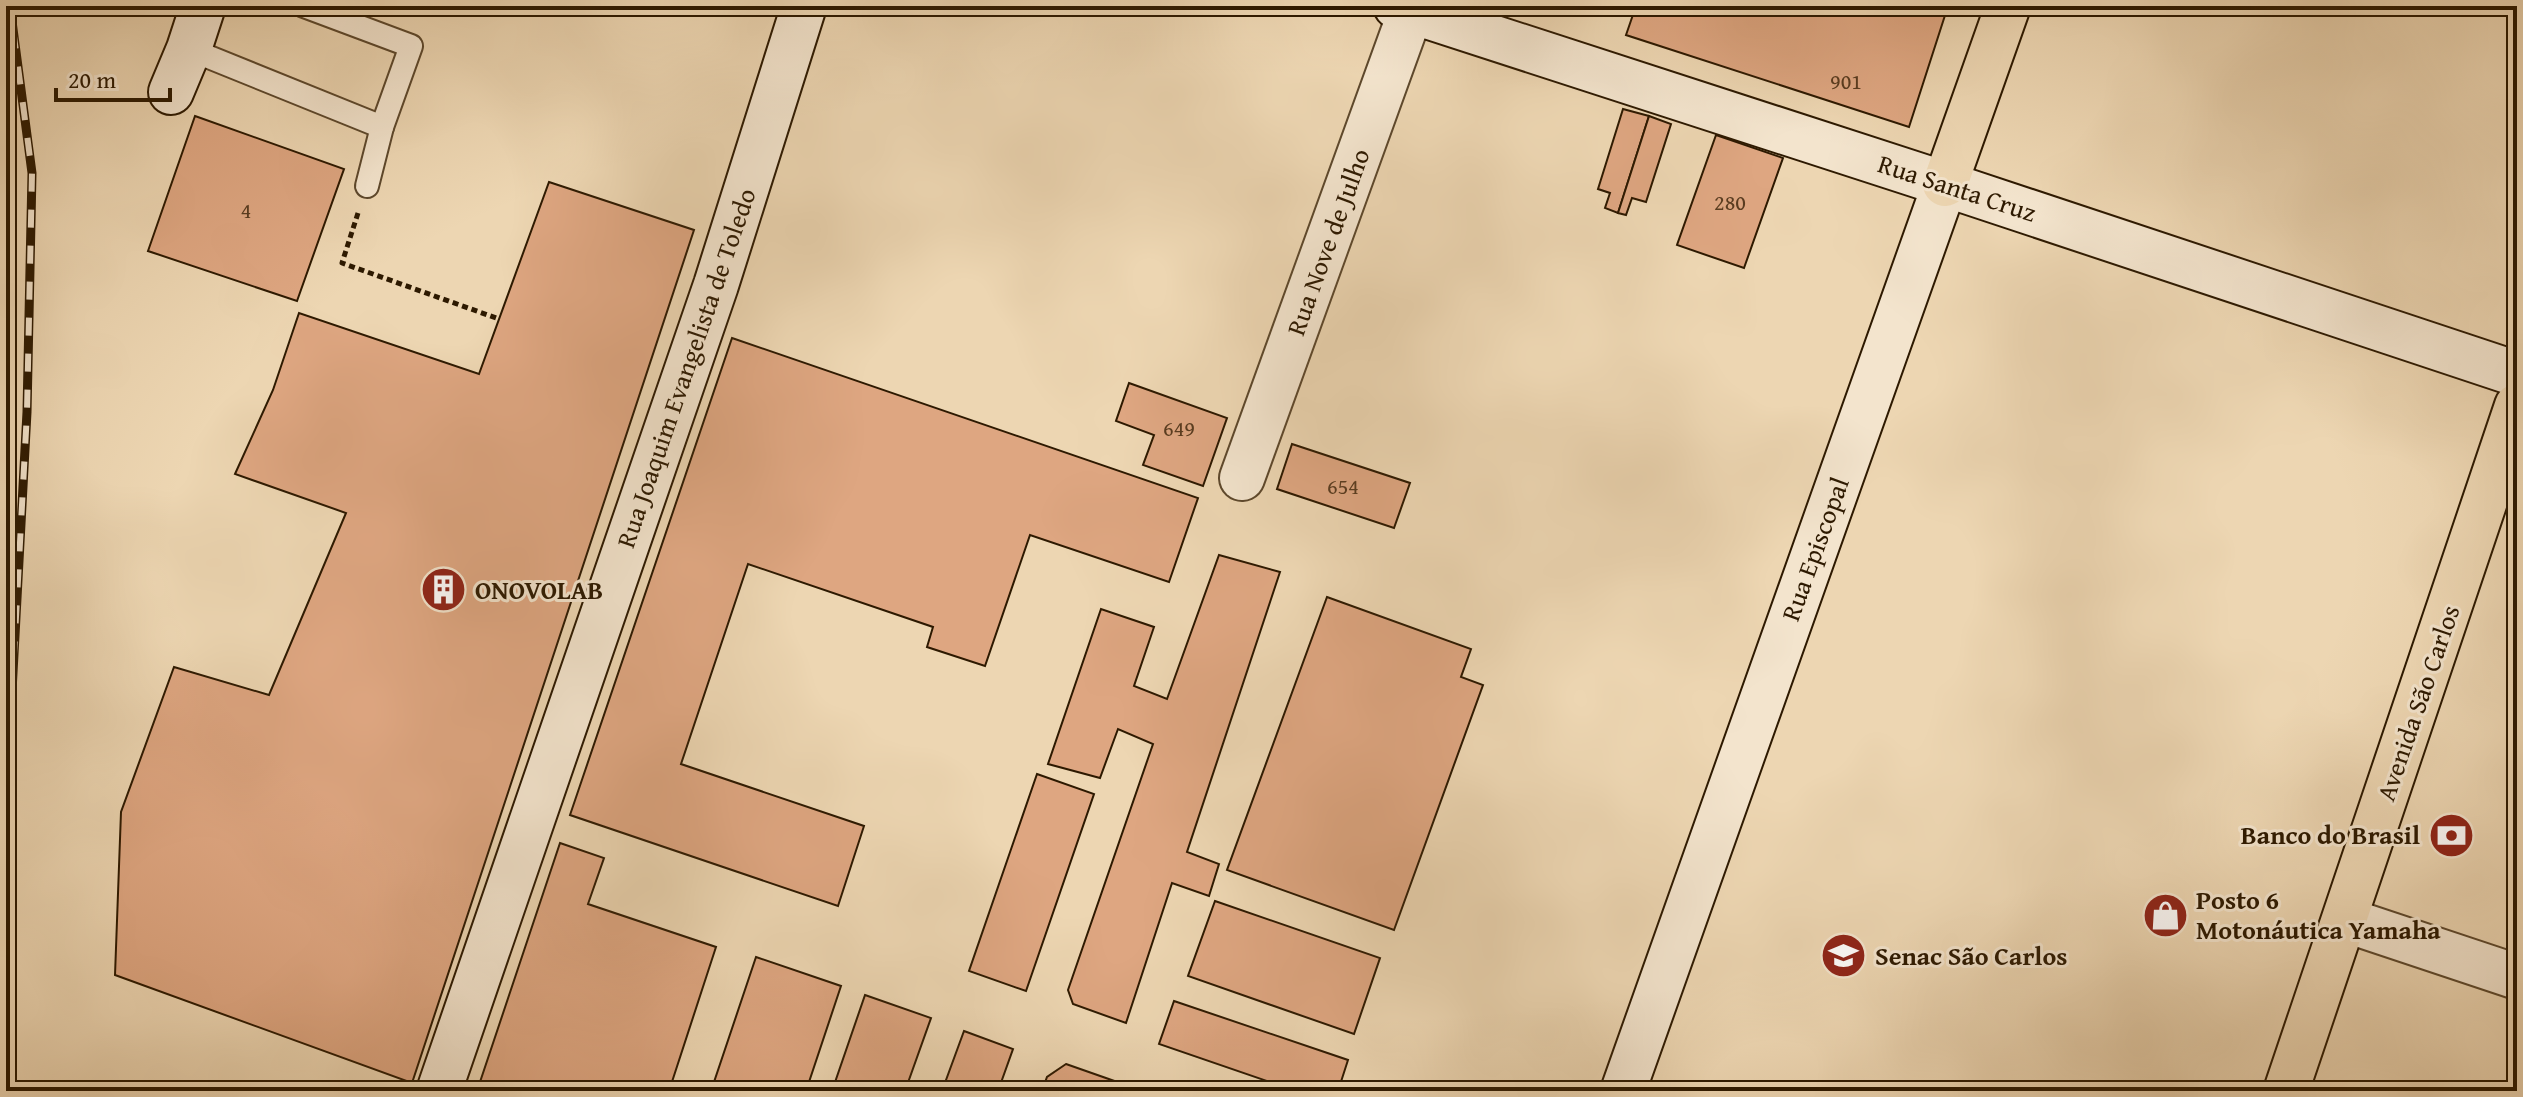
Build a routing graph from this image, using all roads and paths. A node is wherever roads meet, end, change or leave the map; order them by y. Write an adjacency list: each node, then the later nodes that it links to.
1 (203, 6): 6 (main road)
2 (304, 6): 8 (lane)
3 (804, 6): 17 (main road, Rua Joaquim Evangelista de Toledo)
4 (2008, 6): 9 (main road, Rua Episcopal)
5 (1407, 8): 9 (main road, Rua Santa Cruz); 14 (main road, Rua Nove de Julho)
6 (189, 49): 7 (main road); 8 (lane)
7 (171, 92)
8 (382, 127): 10 (lane)
9 (1945, 184): 12 (main road, Rua Santa Cruz); 18 (main road, Rua Episcopal)
10 (367, 186): 11 (path)
11 (499, 319)
12 (2517, 374)
13 (2517, 406): 15 (main road, Avenida São Carlos)
14 (1242, 478)
15 (2346, 920): 16 (main road); 19 (main road, Avenida São Carlos)
16 (2517, 977)
17 (439, 1091)
18 (1623, 1091)
19 (2286, 1091)

